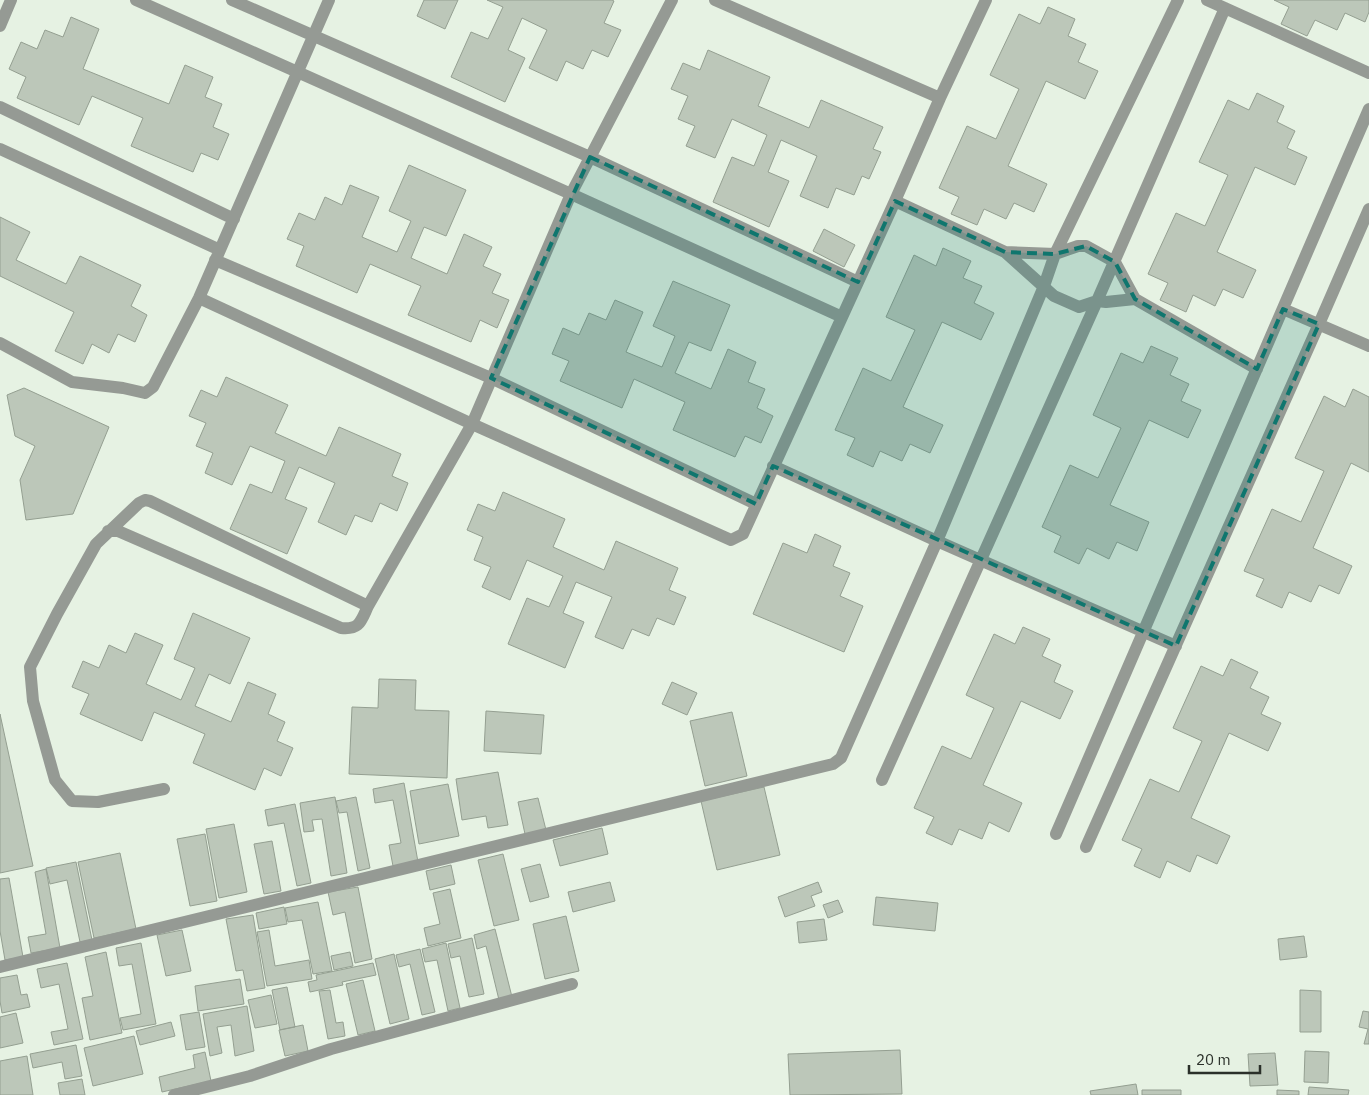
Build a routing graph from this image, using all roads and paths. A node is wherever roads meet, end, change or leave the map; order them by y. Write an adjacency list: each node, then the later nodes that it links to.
1 (11, 0): 11 (street)
2 (136, 0): 13 (street)
3 (232, 0): 12 (street)
4 (329, 0): 12 (street)
5 (672, 0): 19 (street)
6 (716, 0): 15 (street)
7 (986, 0): 15 (street)
8 (1178, 0): 25 (street)
9 (1207, 0): 10 (street)
10 (1225, 8): 14 (street); 27 (street)
11 (0, 26)
12 (314, 35): 13 (street); 19 (street)
13 (298, 72): 20 (street); 23 (street)
14 (1369, 73)
15 (940, 98): 21 (street)
16 (0, 106): 23 (street)
17 (1369, 109): 33 (street)
18 (0, 149): 26 (street)
19 (590, 157): 20 (street); 28 (street)
20 (571, 194): 34 (street); 39 (street)
21 (895, 201): 24 (street); 28 (street)
22 (1369, 209): 35 (street)
23 (234, 219): 26 (street)
24 (1005, 252): 25 (street); 29 (street)
25 (1055, 254): 27 (street); 29 (street)
26 (217, 255): 30 (street); 39 (street)
27 (1114, 262): 31 (street); 32 (street)
28 (858, 282): 34 (street)
29 (1044, 286): 32 (street); 44 (street)
30 (199, 298): 36 (street); 40 (street)
31 (1135, 299): 32 (street); 38 (street)
32 (1097, 301): 45 (street)
33 (1283, 309): 35 (street); 38 (street)
34 (842, 317): 41 (street)
35 (1319, 324): 37 (street); 48 (street)
36 (0, 343)
37 (1369, 346)
38 (1257, 369): 47 (street)
39 (491, 378): 40 (street); 42 (street)
40 (472, 424): 42 (street); 46 (street)
41 (774, 466): 42 (street); 44 (street)
42 (756, 504)
43 (108, 531): 46 (street); 46 (street); 50 (street)
44 (937, 541): 45 (street); 53 (street)
45 (981, 560): 47 (street); 49 (street)
46 (368, 606)
47 (1144, 631): 48 (street); 51 (street)
48 (1176, 646): 52 (street)
49 (882, 780)
50 (164, 789)
51 (1056, 834)
52 (1086, 847)
53 (0, 967)
54 (572, 984): 55 (street)
55 (174, 1095)

